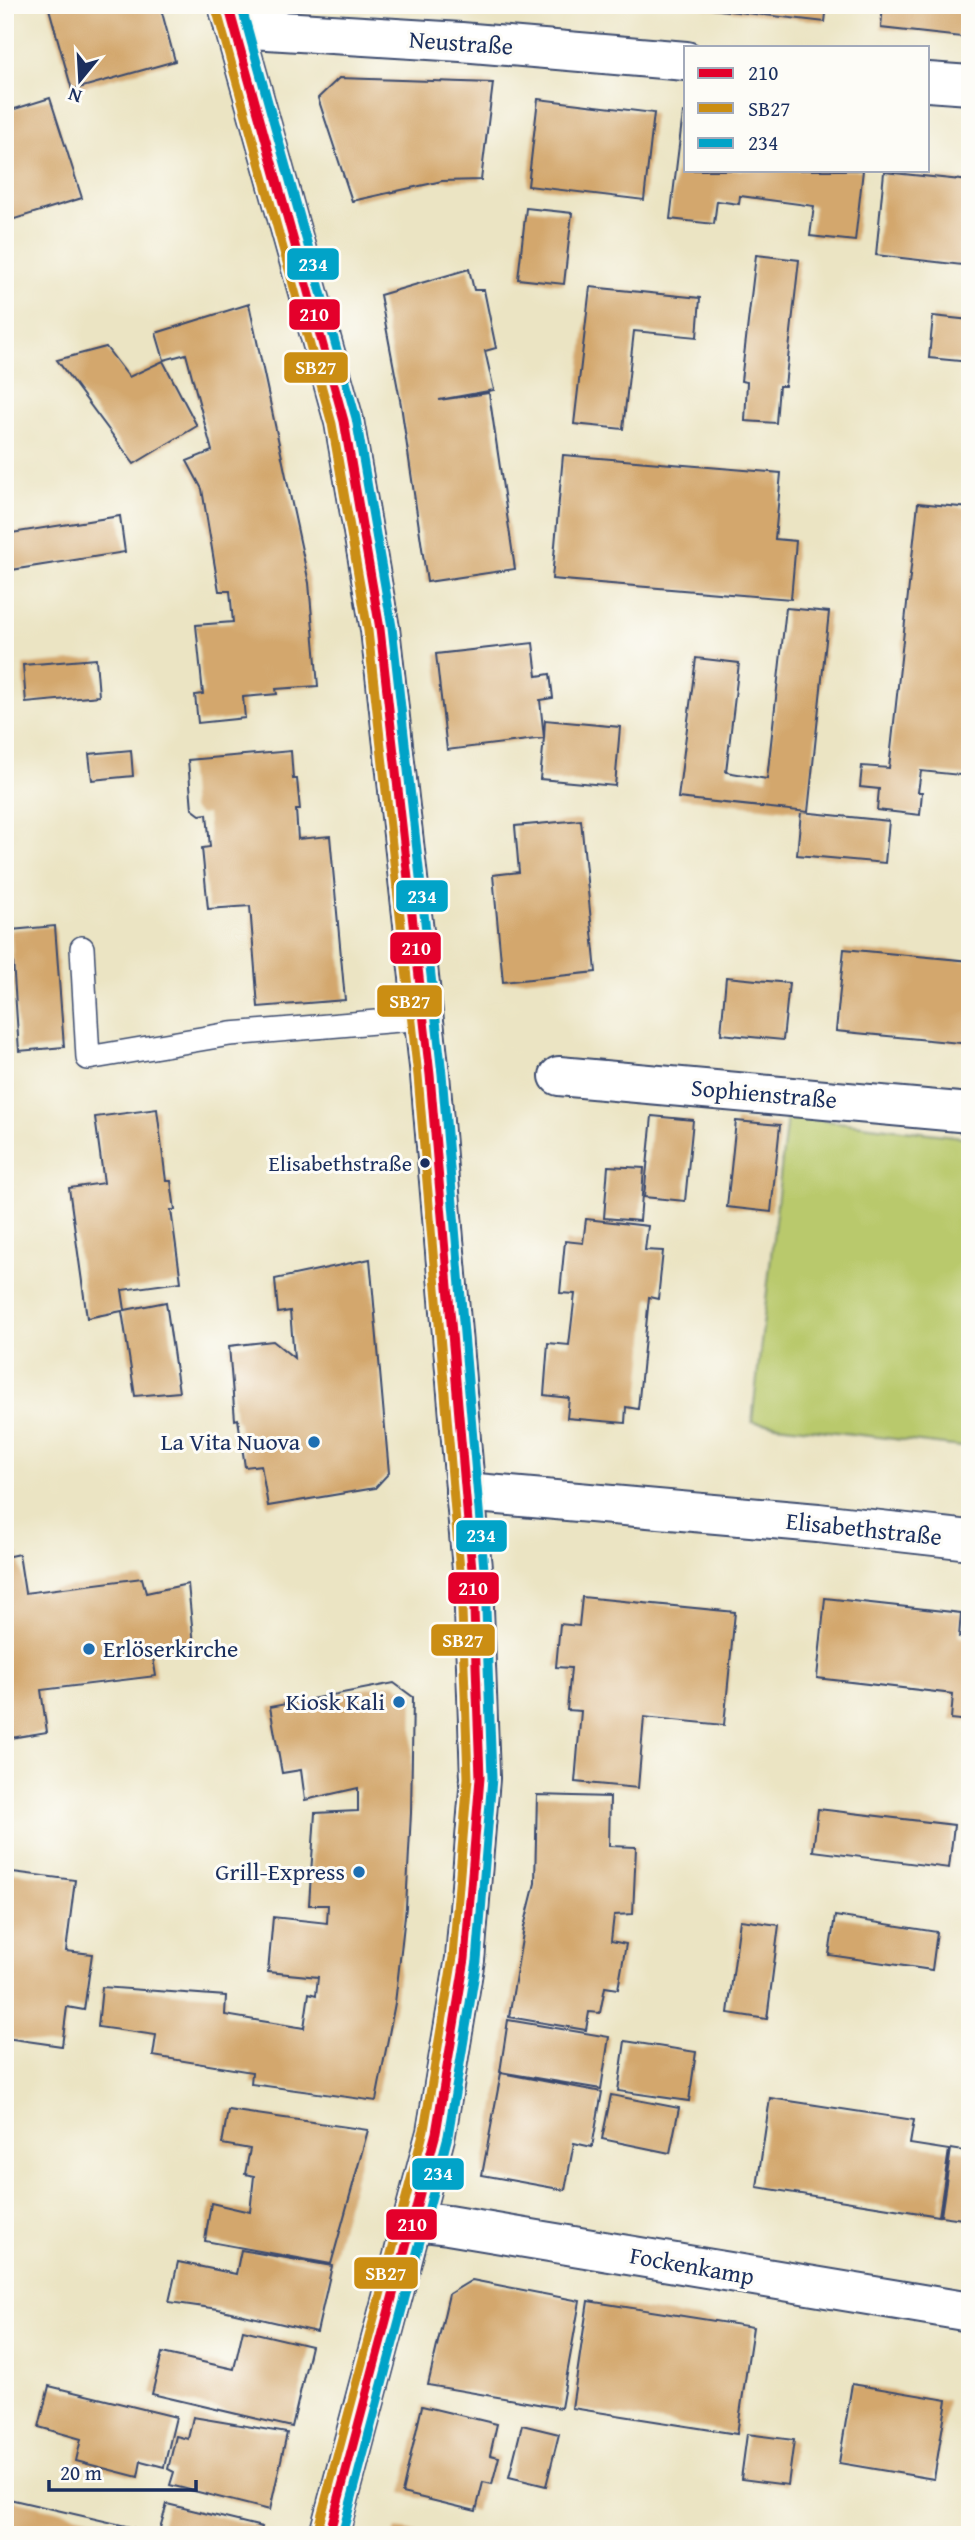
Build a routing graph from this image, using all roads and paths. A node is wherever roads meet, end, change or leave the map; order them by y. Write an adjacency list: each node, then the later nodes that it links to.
1 (231, 17): 2 (street, Neustraße); 6 (main road)
2 (684, 61)
3 (930, 82): 4 (street)
4 (970, 85)
5 (82, 948): 6 (lane)
6 (424, 1018): 9 (main road)
7 (559, 1076): 8 (street, Sophienstraße)
8 (970, 1113)
9 (465, 1492): 10 (street, Elisabethstraße); 11 (main road)
10 (970, 1539)
11 (414, 2221): 12 (street, Fockenkamp); 13 (main road)
12 (970, 2312)
13 (329, 2535)

